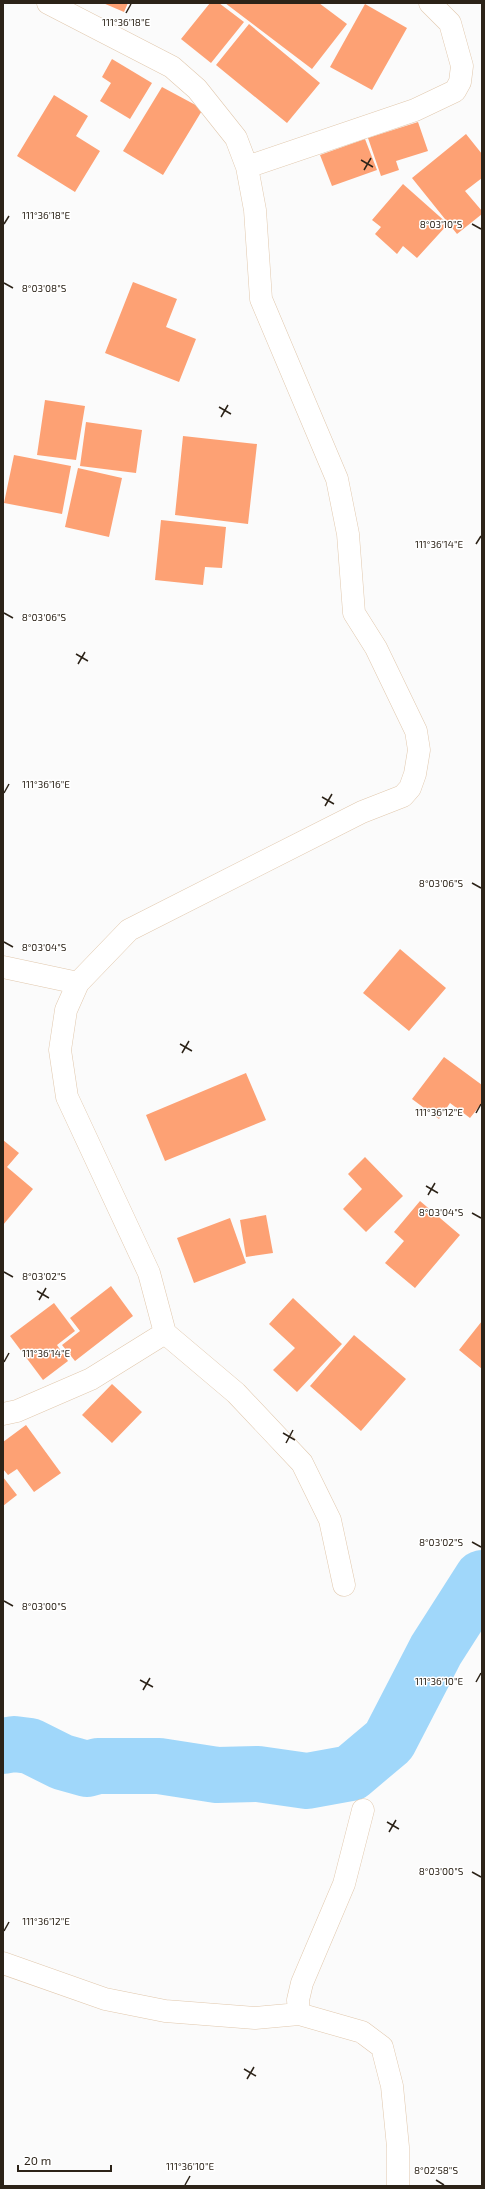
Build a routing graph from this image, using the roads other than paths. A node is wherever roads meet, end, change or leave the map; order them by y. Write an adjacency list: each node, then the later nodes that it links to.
1 (48, 3): 3 (street)
2 (430, 3): 3 (street)
3 (247, 167): 5 (street)
4 (3, 967): 5 (street)
5 (78, 983): 6 (street)
6 (165, 1333): 7 (street); 8 (street)
7 (3, 1414)
8 (344, 1585)
9 (363, 1810): 11 (street)
10 (3, 1963): 11 (street)
11 (300, 2014): 12 (street)
12 (398, 2186)

